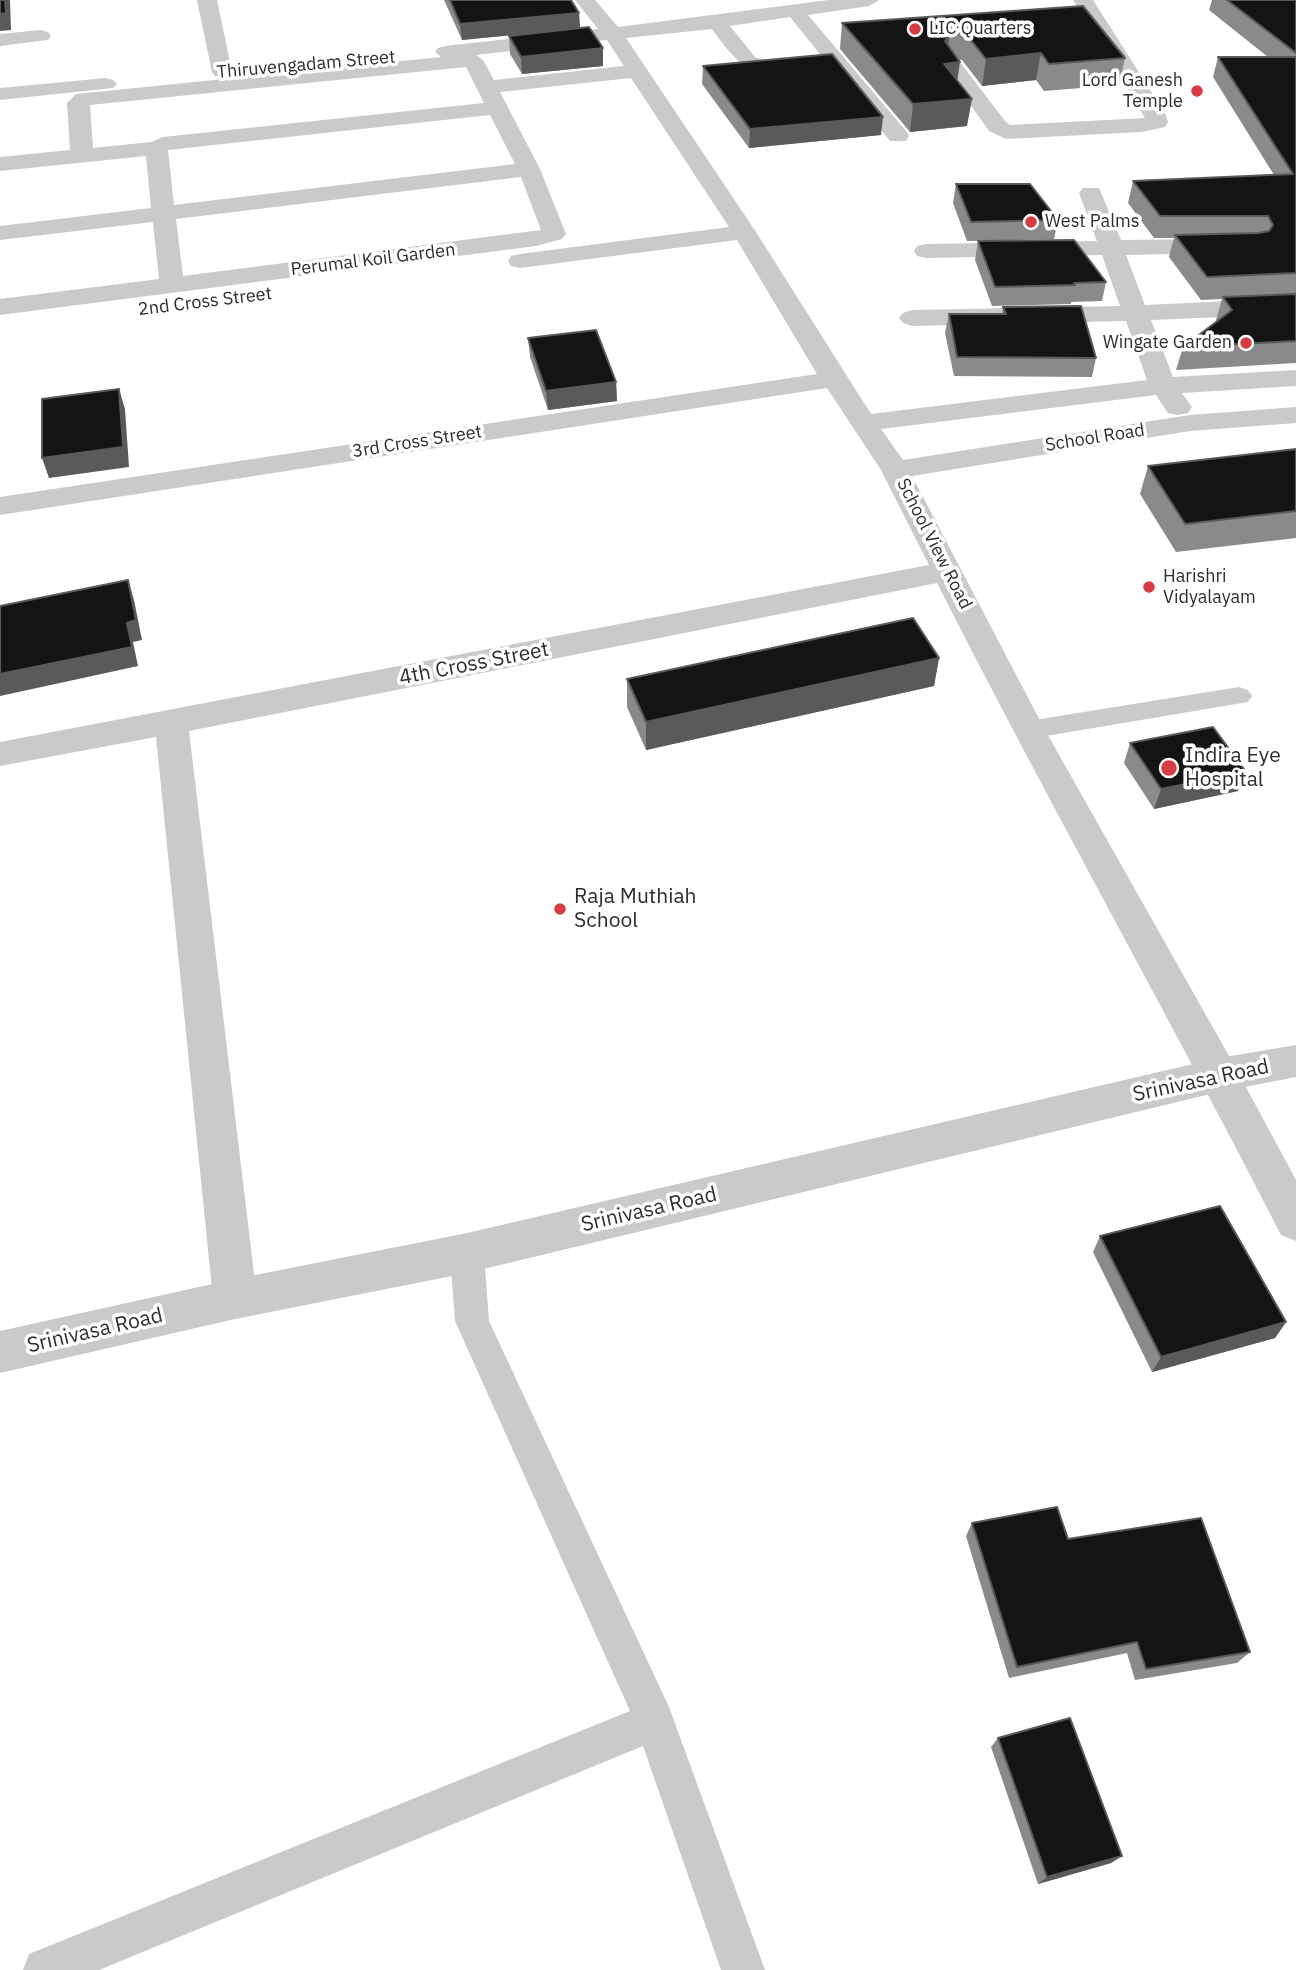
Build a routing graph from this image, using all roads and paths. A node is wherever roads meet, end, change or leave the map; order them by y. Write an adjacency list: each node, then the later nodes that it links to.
1 (207, 0): 13 (street)
2 (585, 0): 7 (street)
3 (869, 0): 5 (street, Thiruvengadam Street)
4 (1083, 0): 11 (street)
5 (795, 11): 6 (street, Thiruvengadam Street); 10 (street)
6 (717, 22): 7 (street, Thiruvengadam Street); 10 (street)
7 (613, 34): 12 (street, School View Road); 13 (street, Thiruvengadam Street)
8 (41, 36): 9 (street)
9 (0, 40)
10 (836, 61): 16 (street)
11 (953, 65)
12 (636, 71): 15 (street); 23 (street, School View Road)
13 (222, 72): 14 (street, Thiruvengadam Street)
14 (0, 94)
15 (491, 97): 17 (street); 18 (street, Perumal Koil Garden); 20 (street, Perumal Koil Garden)
16 (898, 136)
17 (156, 148): 18 (street); 22 (street)
18 (82, 156): 19 (street)
19 (0, 164)
20 (529, 169): 22 (street); 28 (street, Perumal Koil Garden)
21 (1091, 192): 26 (street)
22 (164, 213): 24 (street); 28 (street)
23 (744, 232): 33 (street, 2nd Cross Street); 35 (street, School View Road)
24 (0, 233)
25 (1252, 246): 26 (street)
26 (1112, 249): 27 (street); 31 (street)
27 (926, 251)
28 (172, 285): 30 (street, Perumal Koil Garden)
29 (1296, 306): 31 (street)
30 (0, 307)
31 (1136, 313): 32 (street); 36 (street)
32 (912, 318)
33 (0, 329)
34 (1296, 378): 36 (street)
35 (834, 379): 38 (street, School View Road); 41 (street, 3rd Cross Street)
36 (1163, 386): 38 (street); 39 (street)
37 (1296, 415): 39 (street, School Road)
38 (863, 423): 40 (street, School View Road)
39 (1190, 423): 40 (street, School Road)
40 (895, 470): 42 (street, School View Road)
41 (0, 506)
42 (948, 571): 44 (street, 4th Cross Street); 45 (street, School View Road)
43 (1239, 696): 45 (lane)
44 (171, 723): 46 (street, 4th Cross Street); 51 (street)
45 (1028, 730): 48 (street, School View Road)
46 (0, 754)
47 (1296, 1061): 48 (street, Srinivasa Road)
48 (1219, 1075): 49 (street); 50 (street, Srinivasa Road)
49 (1296, 1222)
50 (467, 1253): 51 (street, Srinivasa Road); 53 (lane)
51 (234, 1299): 52 (street, Srinivasa Road)
52 (0, 1352)
53 (655, 1721): 54 (lane); 55 (lane)
54 (45, 1970)
55 (743, 1970)

